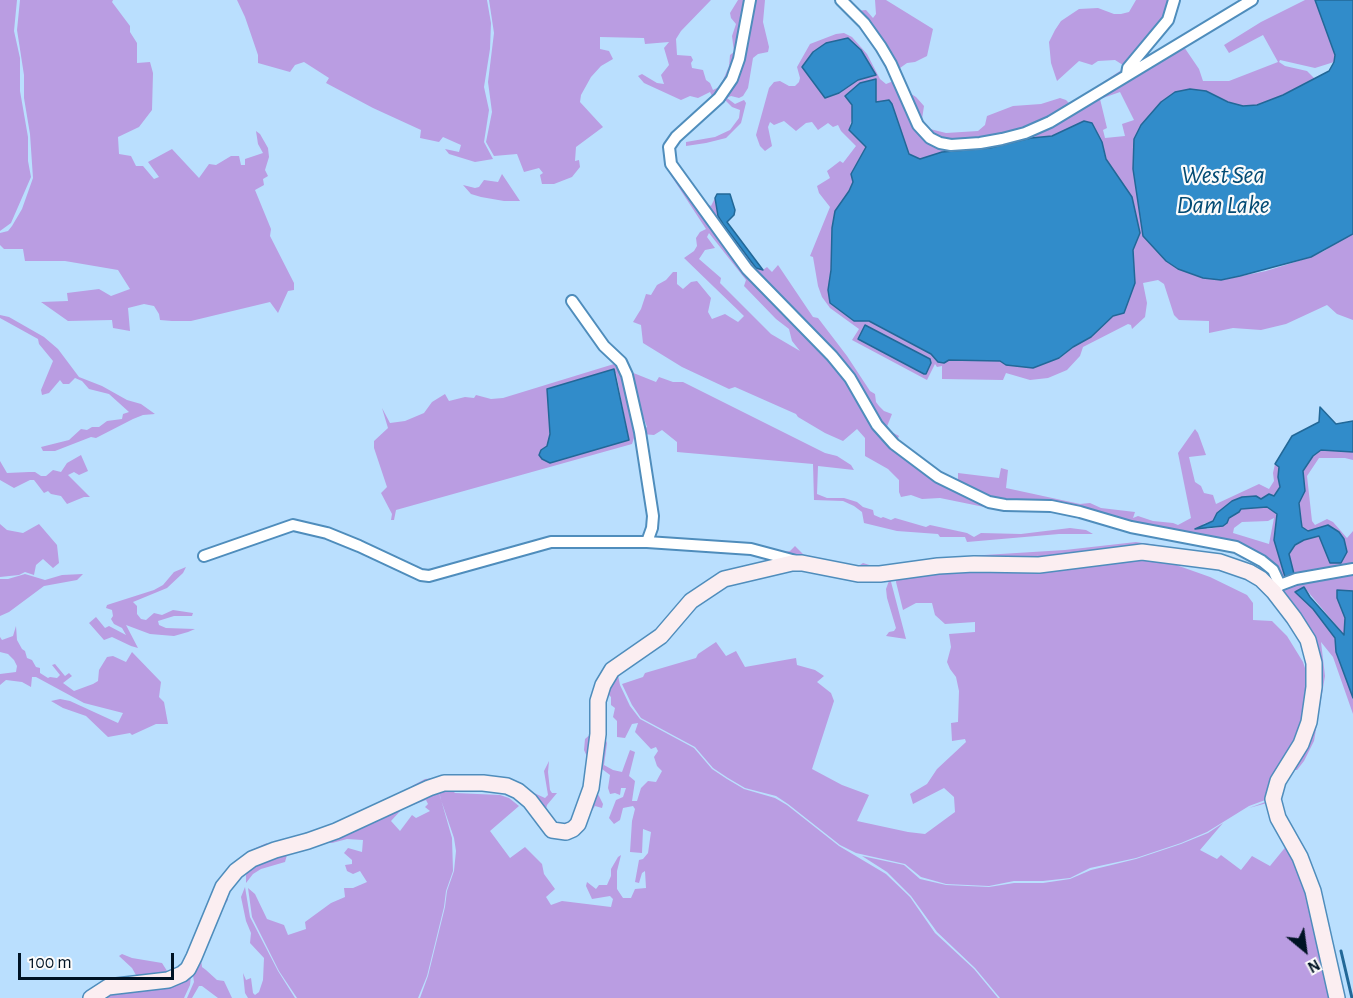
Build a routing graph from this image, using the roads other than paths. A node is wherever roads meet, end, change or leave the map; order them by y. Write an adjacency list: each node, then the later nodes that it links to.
1 (750, 0): 11 (street)
2 (841, 0): 5 (street)
3 (1174, 0): 5 (street)
4 (1252, 0): 5 (street)
5 (1127, 75)
6 (572, 301): 7 (street)
7 (647, 542): 8 (street); 9 (street)
8 (204, 556)
9 (802, 563): 11 (street); 12 (street)
10 (1353, 569): 11 (street)
11 (1277, 588): 13 (street)
12 (90, 998)
13 (1337, 998)

